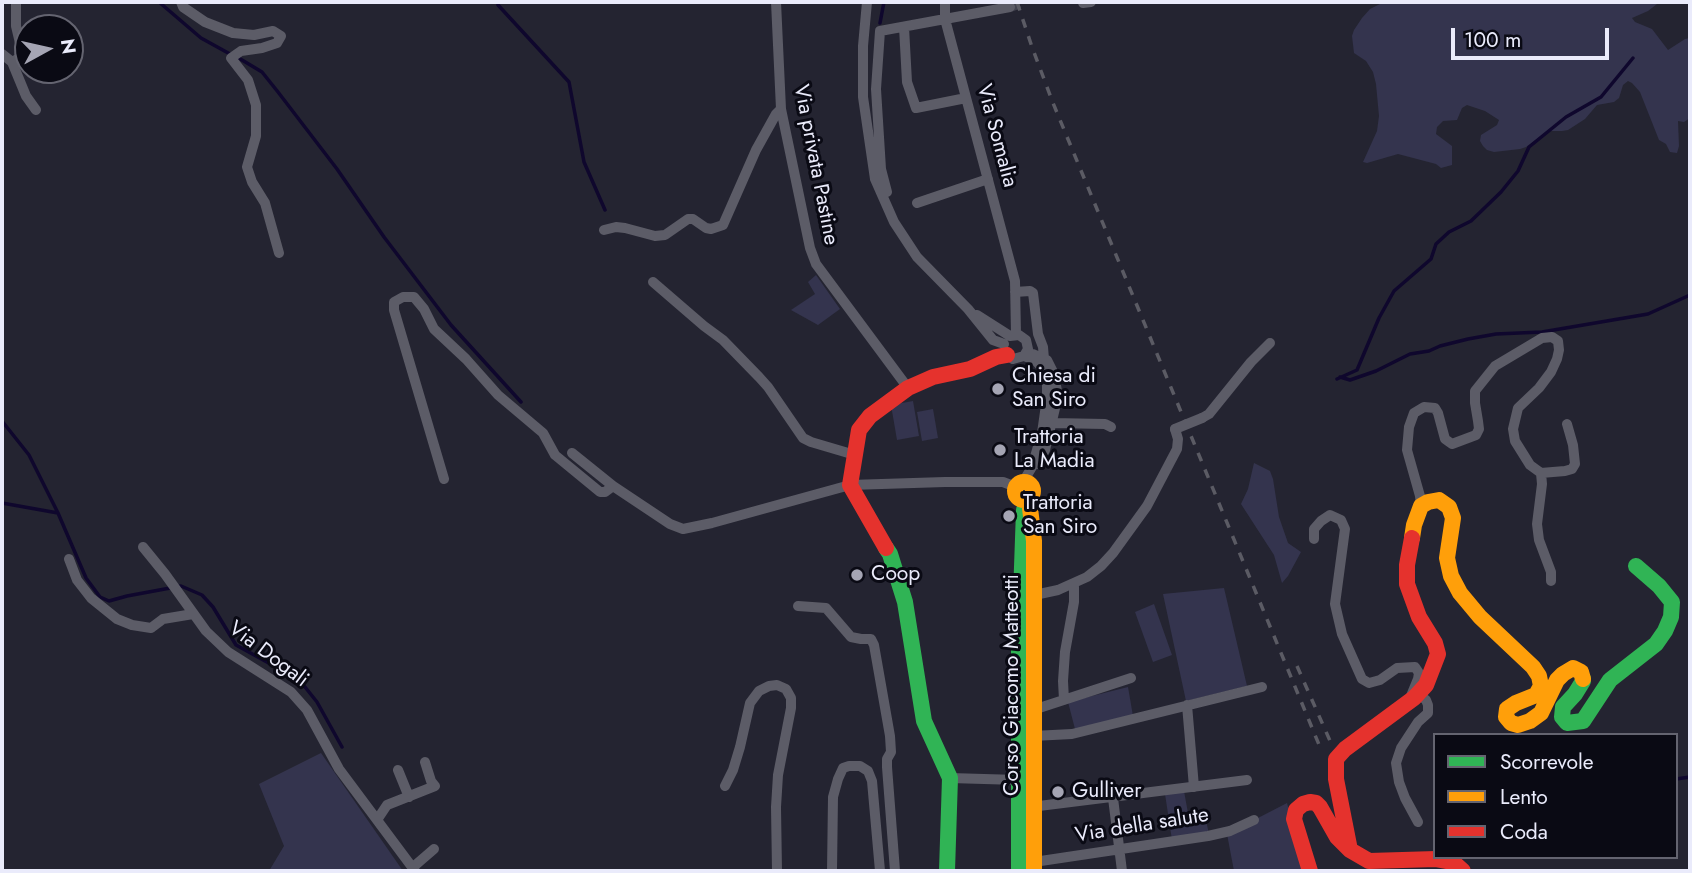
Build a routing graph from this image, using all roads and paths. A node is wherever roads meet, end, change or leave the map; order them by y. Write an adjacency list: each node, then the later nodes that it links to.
1 (16, 2): 10 (street)
2 (181, 2): 18 (street)
3 (776, 2): 12 (street, Via privata Pastine)
4 (867, 2): 16 (street)
5 (945, 2): 7 (street, Via Somalia)
6 (1010, 7): 7 (street)
7 (945, 19): 8 (street); 11 (street, Via Somalia)
8 (904, 27): 11 (street); 16 (street)
9 (2, 54): 10 (street)
10 (12, 62): 13 (street)
11 (966, 98): 14 (street, Via Somalia)
12 (781, 109): 17 (street); 24 (street, Via privata Pastine)
13 (36, 110)
14 (988, 179): 15 (street); 20 (street, Via Somalia)
15 (917, 203)
16 (894, 222): 21 (street)
17 (604, 230)
18 (279, 253)
19 (653, 282): 29 (street)
20 (1015, 286): 21 (street, Via Somalia); 23 (street)
21 (1010, 343): 23 (street); 24 (street); 34 (street)
22 (1270, 344): 41 (street, bridge)
23 (1044, 359): 25 (street)
24 (908, 388): 29 (street)
25 (1052, 423): 27 (street); 34 (street)
26 (1567, 424): 30 (street)
27 (1111, 427)
28 (572, 453): 33 (street)
29 (855, 455): 32 (street)
30 (1541, 473): 35 (street); 40 (street)
31 (443, 479): 33 (street)
32 (850, 485): 33 (street); 34 (street); 54 (street)
33 (613, 486)
34 (1024, 490): 42 (street, Corso Giacomo Matteotti)
35 (1420, 506): 39 (street); 47 (street)
36 (1314, 539): 47 (street)
37 (143, 547): 44 (street, Via Dogali)
38 (69, 559): 44 (street)
39 (1636, 566)
40 (1552, 580)
41 (1074, 583): 42 (street); 48 (street)
42 (1027, 596): 50 (street, Corso Giacomo Matteotti); 55 (street, Corso Giacomo Matteotti)
43 (798, 606): 73 (street)
44 (193, 614): 62 (street, Via Dogali)
45 (1131, 678): 48 (street)
46 (1262, 687): 49 (street)
47 (1413, 698): 64 (street); 67 (street)
48 (1064, 700): 50 (street)
49 (1187, 705): 51 (street); 58 (street)
50 (1033, 709): 51 (street, Corso Giacomo Matteotti)
51 (1033, 736): 61 (street, Corso Giacomo Matteotti)
52 (425, 762): 59 (street)
53 (398, 770): 59 (street)
54 (950, 778): 55 (street); 74 (street)
55 (1018, 780): 61 (street, Corso Giacomo Matteotti)
56 (1247, 780): 58 (street)
57 (725, 786): 70 (street)
58 (1194, 787): 60 (street)
59 (409, 797): 62 (street)
60 (1113, 798): 61 (street); 65 (street)
61 (1026, 810): 68 (street, Corso Giacomo Matteotti); 75 (street, Corso Giacomo Matteotti)
62 (377, 820): 69 (street, Via Dogali)
63 (1254, 820): 65 (street, Via della salute)
64 (1418, 822)
65 (1119, 848): 68 (street, Via della salute); 76 (street)
66 (434, 849): 69 (street, Via Dogali)
67 (1350, 850): 77 (street); 78 (street)
68 (1034, 867)
69 (414, 870)
70 (777, 871)
71 (832, 871): 72 (street)
72 (880, 871)
73 (895, 871)
74 (947, 871)
75 (1019, 871)
76 (1122, 871)
77 (1310, 871)
78 (1463, 871)

